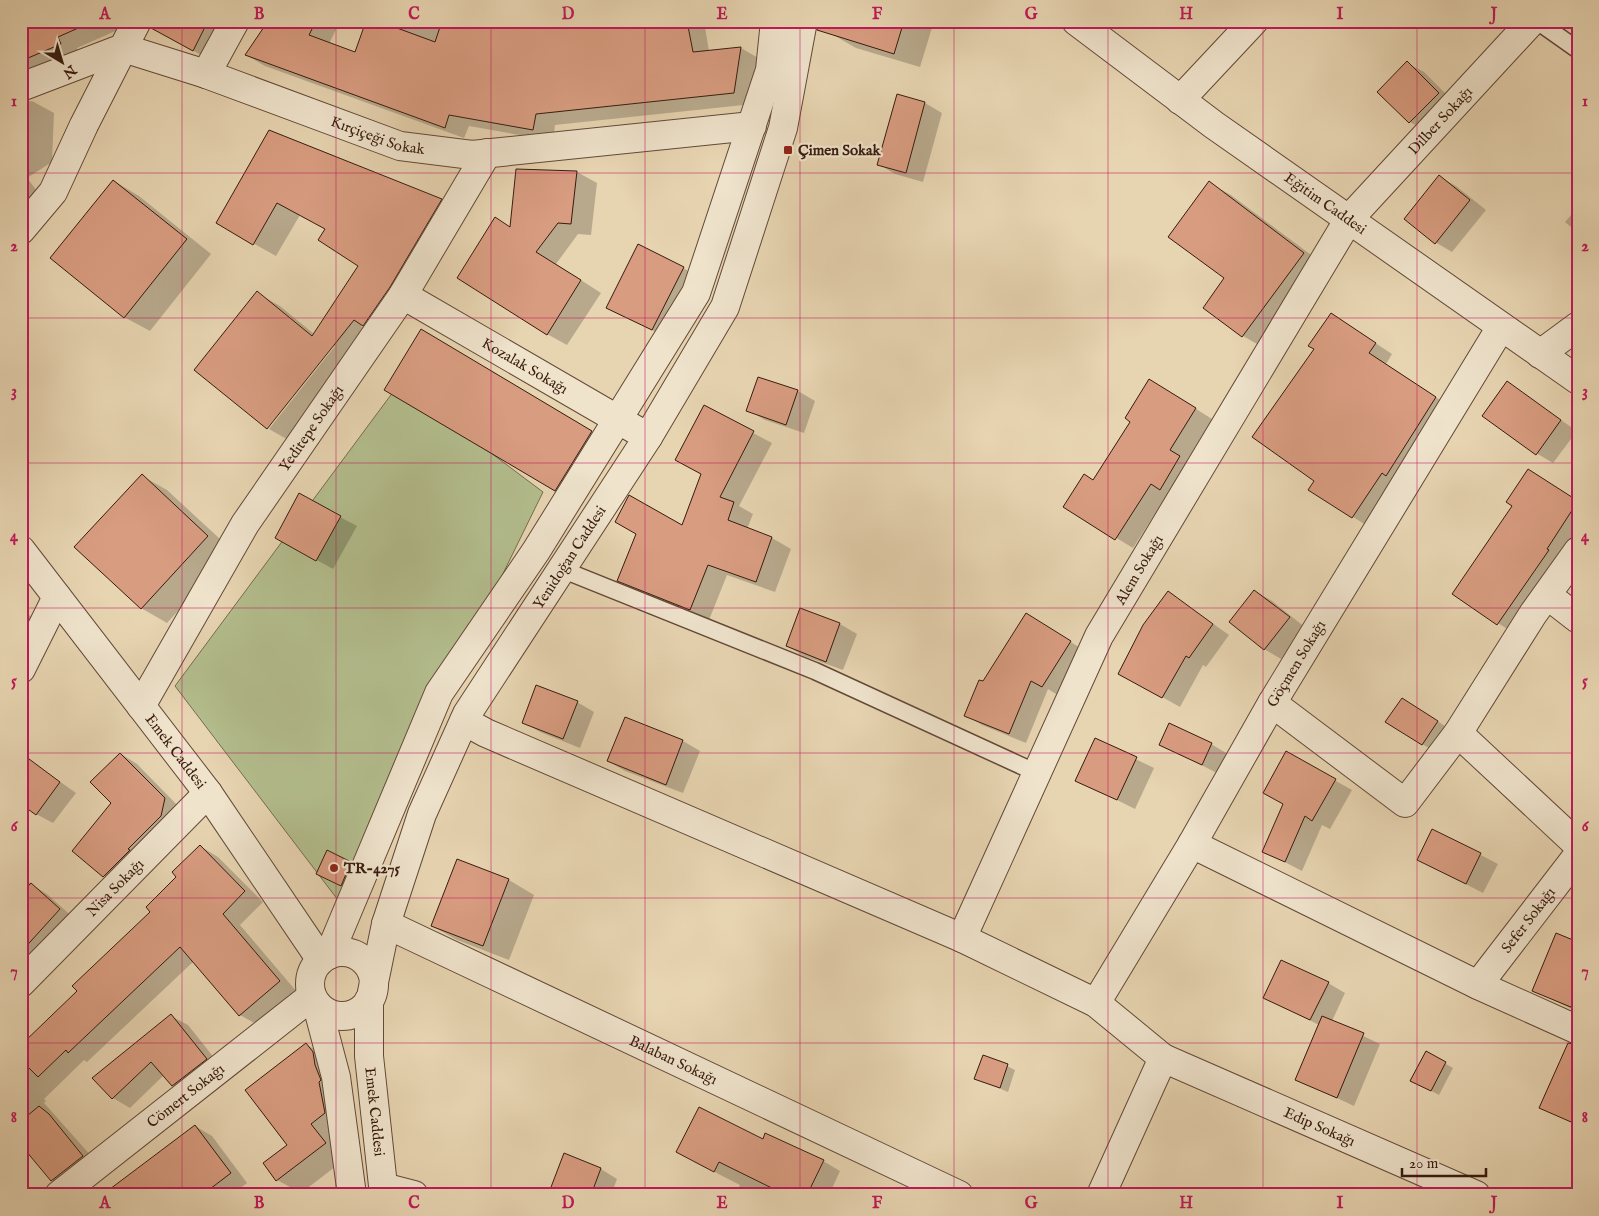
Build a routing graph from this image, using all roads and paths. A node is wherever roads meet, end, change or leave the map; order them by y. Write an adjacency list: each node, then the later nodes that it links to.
1 (137, 21): 9 (street)
2 (235, 21): 11 (street)
3 (775, 21): 14 (street, Yenidoğan Caddesi)
4 (802, 21): 15 (street, Yenidoğan Caddesi)
5 (1076, 21): 13 (street, Eğitim Caddesi)
6 (1254, 21): 13 (street)
7 (1532, 21): 17 (street, Dilber Sokağı)
8 (1537, 21): 10 (lane)
9 (123, 48): 11 (street, Kırçiçeği Sokak); 12 (street); 18 (street)
10 (1578, 50)
11 (206, 74): 16 (street, Kırçiçeği Sokak)
12 (21, 87)
13 (1180, 100): 17 (street, Eğitim Caddesi)
14 (752, 126): 15 (street); 16 (street, Kırçiçeği Sokak); 24 (street, Yenidoğan Caddesi)
15 (782, 128): 25 (street, Yenidoğan Caddesi)
16 (487, 154): 19 (street, Yeditepe Sokağı)
17 (1349, 219): 21 (street, Eğitim Caddesi); 37 (street, Alem Sokağı)
18 (21, 230)
19 (403, 295): 24 (street, Kozalak Sokağı); 34 (street, Yeditepe Sokağı)
20 (1578, 326): 22 (street)
21 (1501, 327): 22 (street, Eğitim Caddesi); 33 (street, Göçmen Sokağı)
22 (1540, 354): 23 (street, Eğitim Caddesi)
23 (1578, 380)
24 (618, 420): 25 (street, Kozalak Sokağı); 44 (street, Yenidoğan Caddesi)
25 (648, 437): 28 (street, Yenidoğan Caddesi)
26 (21, 550): 30 (street, Emek Caddesi)
27 (1578, 550): 29 (street)
28 (561, 569): 35 (street, Yenidoğan Caddesi); 37 (lane)
29 (1547, 595): 31 (street); 36 (street)
30 (57, 597): 32 (street); 34 (street, Emek Caddesi)
31 (1578, 619)
32 (21, 669)
33 (1272, 703): 36 (street); 39 (street, Göçmen Sokağı)
34 (141, 706): 38 (street, Emek Caddesi)
35 (464, 721): 42 (street, Yenidoğan Caddesi); 43 (street, Edip Sokağı)
36 (1458, 733): 40 (street)
37 (1038, 773): 43 (street, Alem Sokağı)
38 (208, 793): 44 (street, Emek Caddesi); 45 (street, Nisa Sokağı)
39 (1192, 844): 46 (street); 49 (street, Göçmen Sokağı)
40 (1578, 845)
41 (1578, 855): 46 (street, Sefer Sokağı)
42 (386, 924): 47 (street, Yenidoğan Caddesi); 56 (street, Balaban Sokağı)
43 (962, 938): 49 (street, Edip Sokağı)
44 (325, 957): 47 (street); 48 (street)
45 (21, 983)
46 (1478, 985): 50 (street)
47 (370, 996): 48 (street); 52 (street, Emek Caddesi)
48 (315, 1000): 53 (street, Cömert Sokağı); 54 (street, Emek Caddesi)
49 (1096, 1003): 51 (street, Edip Sokağı)
50 (1578, 1030)
51 (1163, 1058): 57 (street); 58 (street, Edip Sokağı)
52 (375, 1192): 55 (street)
53 (59, 1195)
54 (352, 1195)
55 (414, 1195)
56 (959, 1195)
57 (1101, 1195)
58 (1476, 1195)

